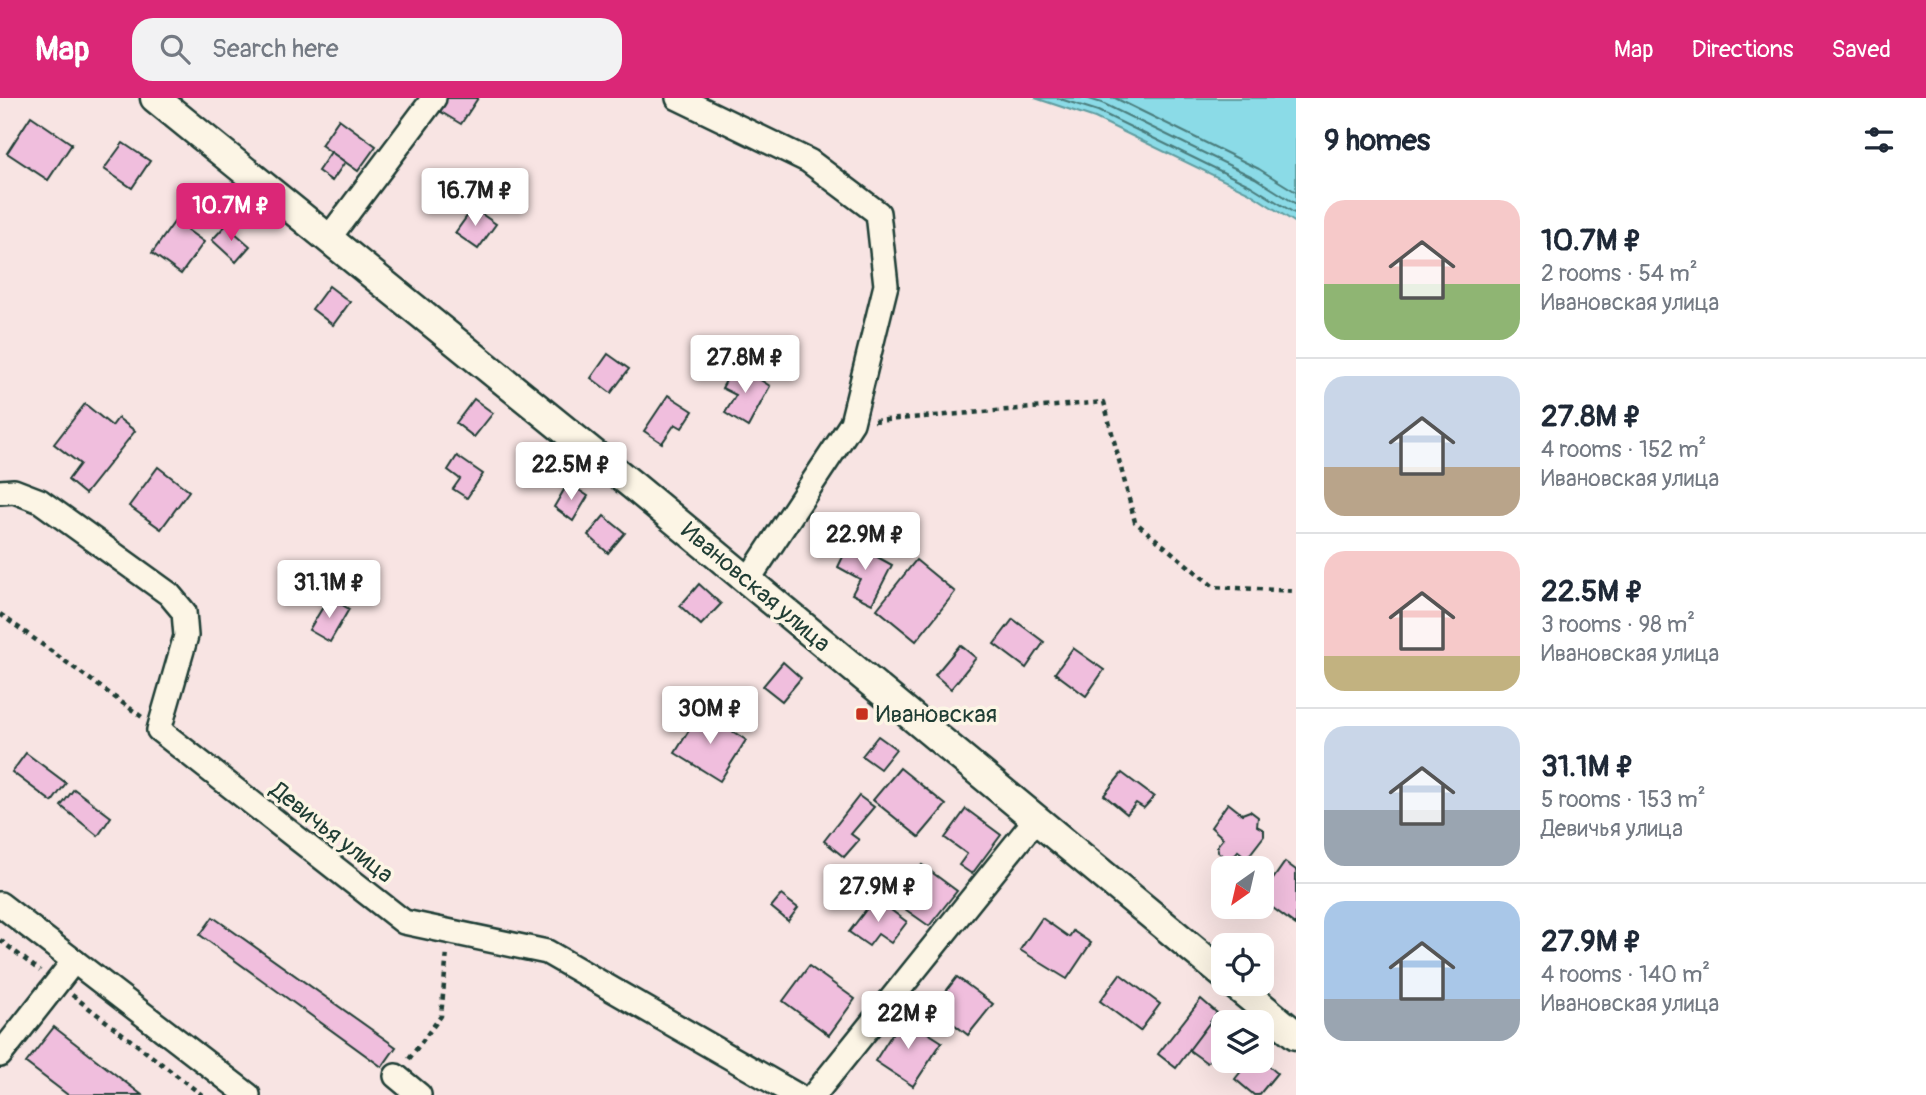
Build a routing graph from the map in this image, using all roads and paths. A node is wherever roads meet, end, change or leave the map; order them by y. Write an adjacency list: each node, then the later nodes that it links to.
1 (155, 98): 4 (main road, Ивановская улица)
2 (434, 98): 4 (street)
3 (678, 98): 5 (street)
4 (328, 239): 7 (main road, Ивановская улица)
5 (852, 423): 7 (street); 8 (path)
6 (0, 492): 10 (street)
7 (748, 580): 11 (main road, Ивановская улица)
8 (1296, 591)
9 (0, 614): 10 (path)
10 (159, 730): 13 (street, Девичья улица)
11 (1036, 819): 16 (main road, Ивановская улица); 26 (street)
12 (0, 904): 15 (street)
13 (449, 931): 21 (path); 25 (street, Девичья улица)
14 (0, 940): 17 (path)
15 (75, 961): 17 (street); 23 (street)
16 (1211, 964)
17 (57, 984): 20 (street); 22 (path)
18 (1249, 996): 19 (main road)
19 (1296, 1035)
20 (0, 1055)
21 (396, 1076): 24 (street)
22 (201, 1095)
23 (248, 1095)
24 (419, 1095)
25 (796, 1095)
26 (814, 1095)

